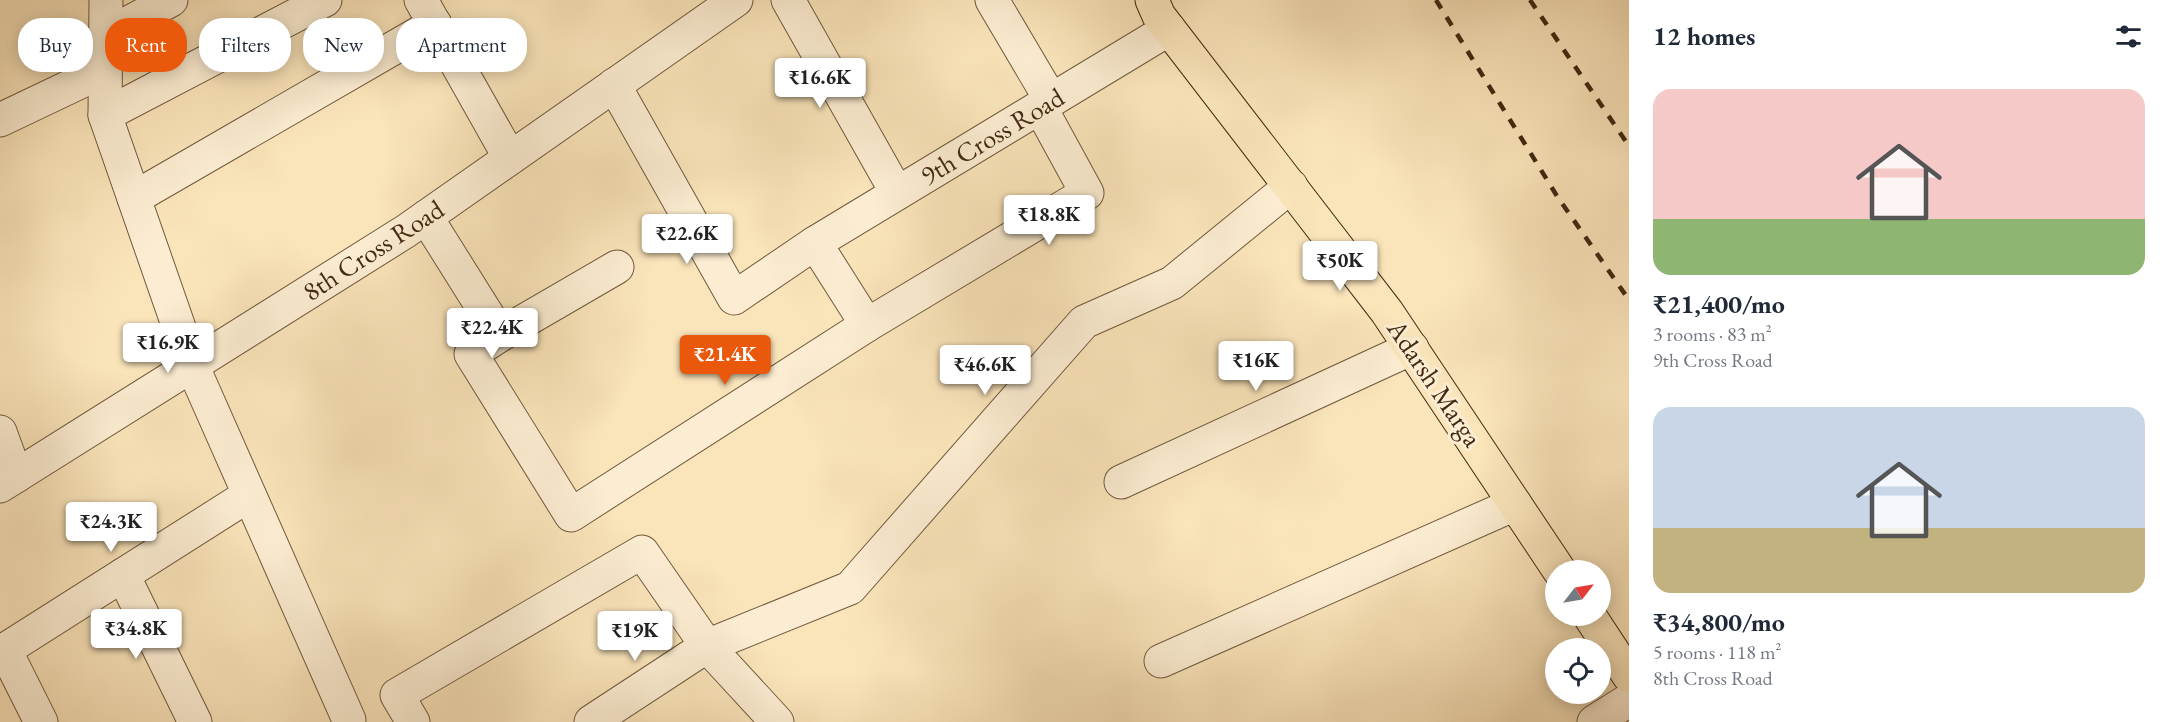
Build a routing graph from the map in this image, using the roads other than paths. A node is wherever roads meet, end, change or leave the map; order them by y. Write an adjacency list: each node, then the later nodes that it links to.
1 (106, 0): 9 (street)
2 (171, 0): 10 (street)
3 (326, 0): 16 (street)
4 (736, 0): 14 (street, 8th Cross Road)
5 (788, 0): 20 (street)
6 (992, 0): 15 (street)
7 (1152, 0): 11 (main road, Adarsh Marga)
8 (428, 12): 18 (street); 21 (street)
9 (106, 18)
10 (138, 18)
11 (1170, 29): 15 (street, 9th Cross Road); 19 (main road, Adarsh Marga)
12 (105, 70): 17 (street)
13 (105, 72): 16 (street)
14 (614, 85): 18 (street, 8th Cross Road); 23 (street, 9th Cross Road)
15 (1046, 103): 20 (street, 9th Cross Road); 25 (street)
16 (105, 115): 21 (street)
17 (0, 120)
18 (510, 158): 22 (street, 8th Cross Road)
19 (1291, 186): 27 (main road, Adarsh Marga); 37 (street)
20 (897, 194): 23 (street, 9th Cross Road)
21 (134, 198): 28 (street)
22 (426, 217): 26 (street); 28 (street, 8th Cross Road)
23 (815, 243): 25 (street)
24 (618, 267): 26 (street)
25 (867, 325): 26 (street)
26 (500, 335)
27 (1412, 348): 31 (street); 33 (main road, Adarsh Marga)
28 (192, 365): 30 (street, 8th Cross Road); 32 (street)
29 (0, 432): 30 (street)
30 (8, 481)
31 (1121, 482)
32 (249, 495): 35 (street); 42 (street)
33 (1515, 504): 34 (main road, Adarsh Marga); 39 (street)
34 (1552, 560)
35 (123, 575): 38 (street); 44 (street)
36 (1596, 626): 40 (main road)
37 (707, 646): 45 (street); 46 (street); 47 (street)
38 (2, 652): 43 (street)
39 (1161, 661)
40 (1629, 676)
41 (1629, 700): 48 (street)
42 (349, 720)
43 (41, 722)
44 (195, 722)
45 (413, 722)
46 (591, 722)
47 (777, 722)
48 (1594, 722)

